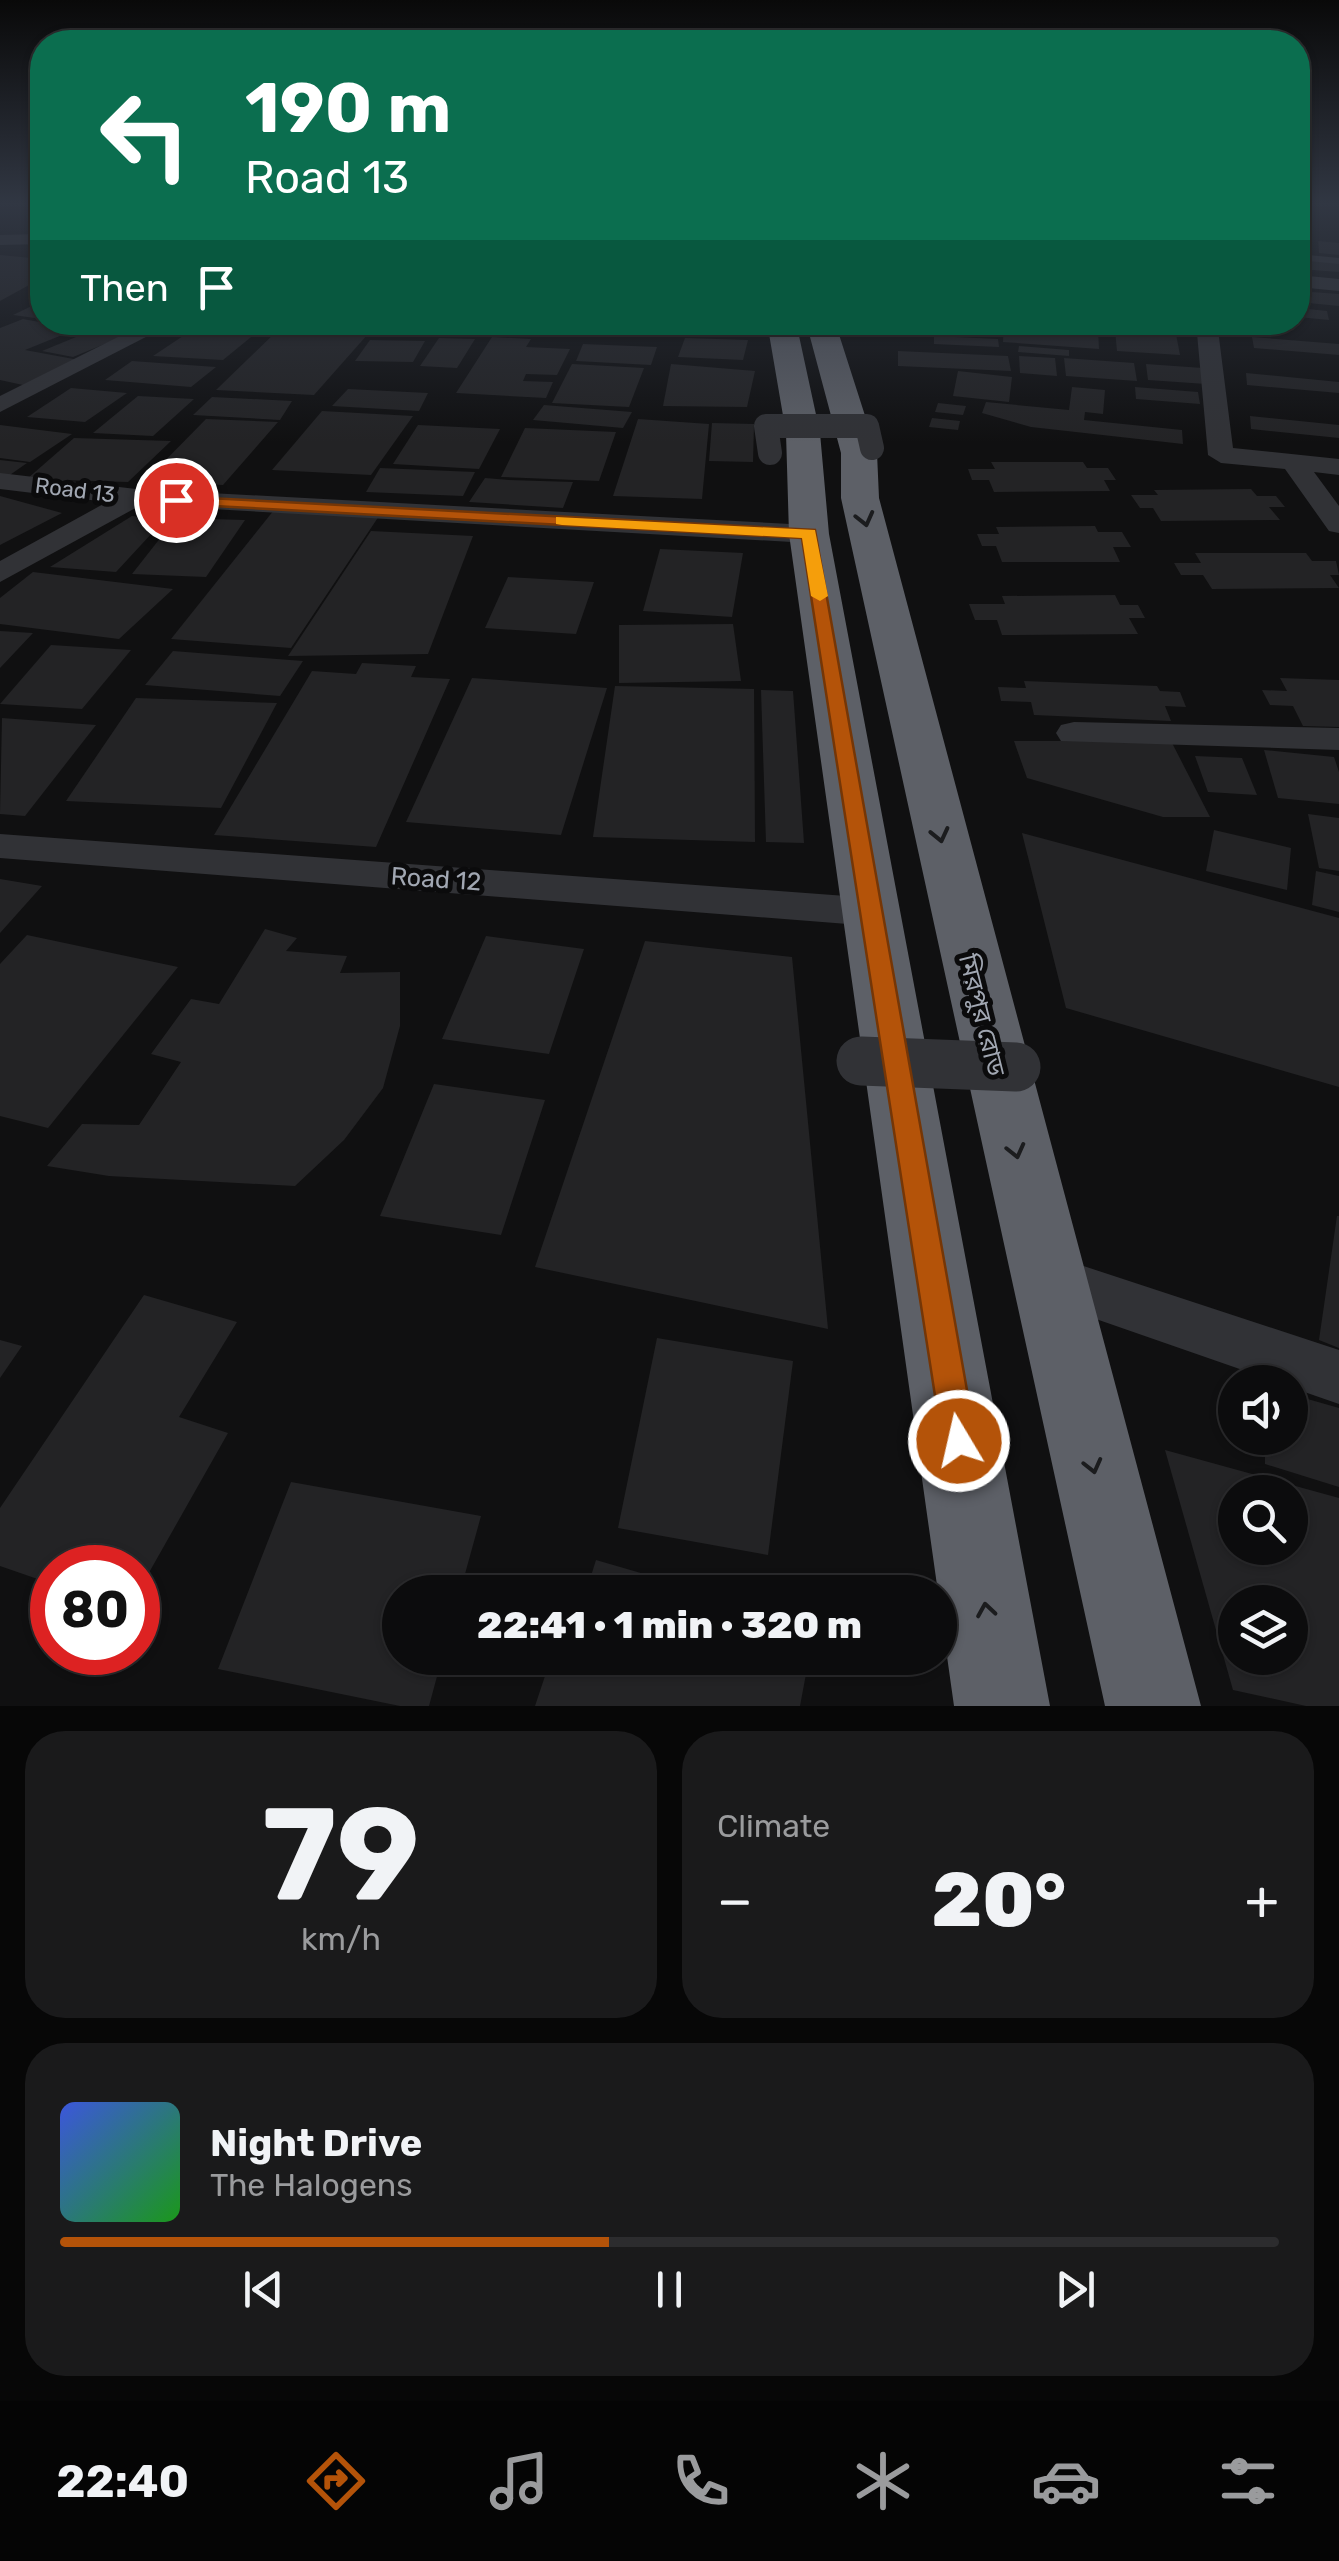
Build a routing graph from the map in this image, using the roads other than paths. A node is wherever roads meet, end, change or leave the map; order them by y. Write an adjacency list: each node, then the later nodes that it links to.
1 (1310, 283): 2 (street)
2 (1339, 285)
3 (138, 335): 6 (street)
4 (799, 335): 14 (highway); 22 (highway, মিরপুর রোড, one-way to 22)
5 (1207, 335): 9 (street)
6 (0, 405)
7 (872, 448): 8 (street, bridge)
8 (770, 452)
9 (1293, 462): 10 (street); 13 (street)
10 (1339, 468)
11 (0, 481): 12 (street, Road 13)
12 (136, 497): 14 (street, Road 13); 15 (street)
13 (1339, 525)
14 (809, 534): 19 (highway)
15 (0, 574)
16 (1074, 733): 17 (street)
17 (1339, 739)
18 (0, 846): 19 (street, Road 12)
19 (873, 912): 24 (highway, one-way to 19)
20 (861, 1061): 21 (street, bridge)
21 (1016, 1067)
22 (1047, 1278): 23 (street); 25 (highway, মিরপুর রোড, one-way to 25)
23 (1339, 1377)
24 (1002, 1706)
25 (1153, 1706)

